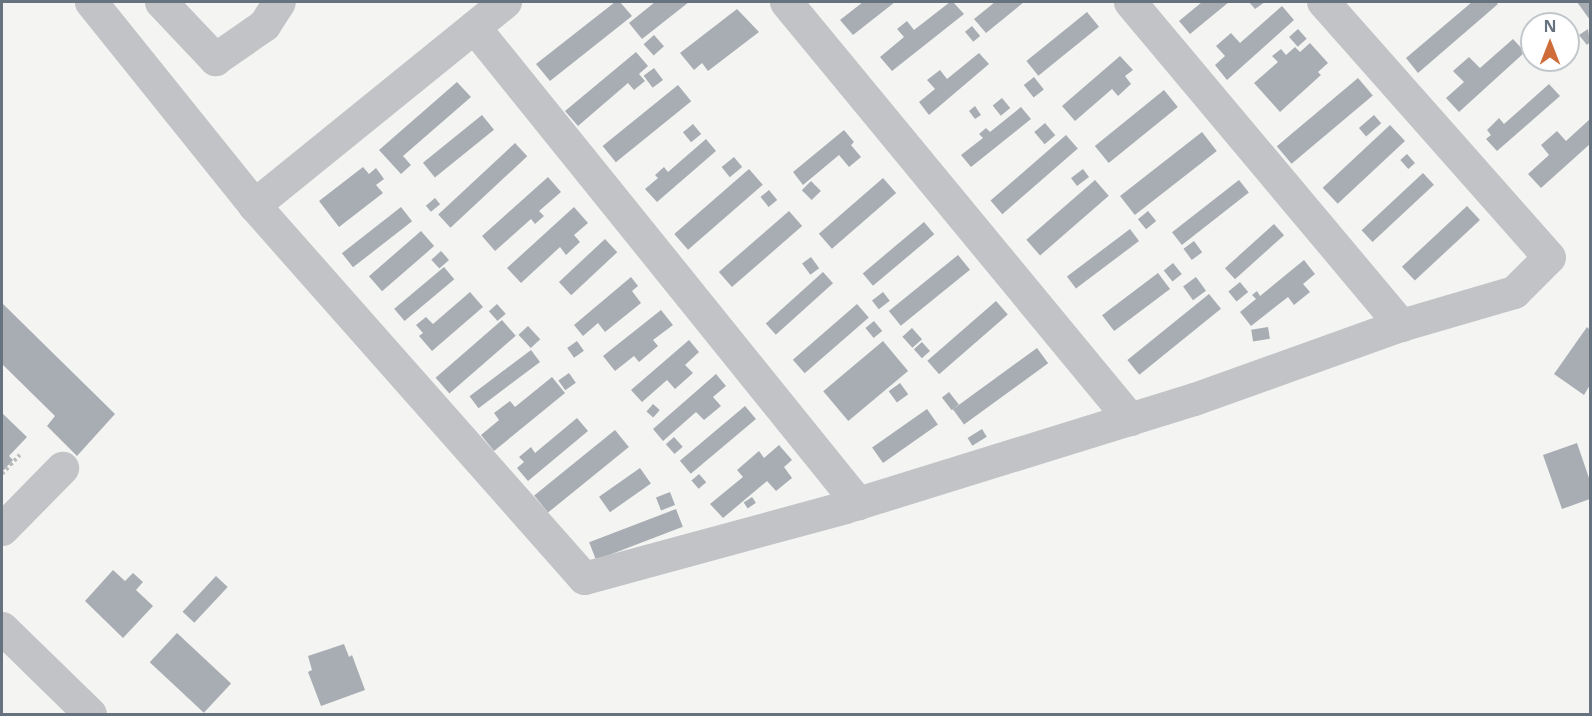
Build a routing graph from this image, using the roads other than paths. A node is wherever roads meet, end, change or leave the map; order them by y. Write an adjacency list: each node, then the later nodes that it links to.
1 (92, 2): 9 (street)
2 (161, 2): 3 (street)
3 (279, 2)
4 (505, 2): 8 (street)
5 (786, 2): 11 (street)
6 (1130, 2): 10 (street)
7 (1323, 2): 10 (street)
8 (474, 27): 9 (street); 13 (street)
9 (254, 205): 13 (street)
10 (1401, 325): 11 (street)
11 (1130, 419): 13 (street)
12 (62, 468): 14 (street)
13 (858, 503)
14 (2, 530)
15 (2, 628): 16 (street)
16 (90, 714)

